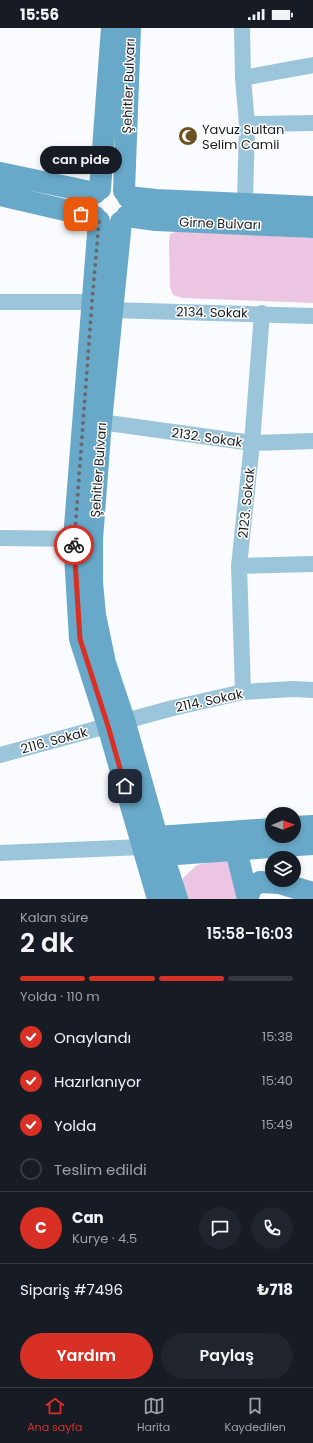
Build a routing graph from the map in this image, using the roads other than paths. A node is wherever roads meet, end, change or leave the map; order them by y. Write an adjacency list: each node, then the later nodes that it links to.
1 (112, 28): 9 (main road, Şehitler Bulvarı)
2 (130, 28): 12 (main road, Şehitler Bulvarı)
3 (242, 28): 5 (street)
4 (313, 65): 5 (street)
5 (243, 78): 7 (street)
6 (313, 123): 7 (street)
7 (247, 124): 11 (street)
8 (0, 172): 9 (main road)
9 (97, 191): 12 (main road); 14 (main road, Şehitler Bulvarı)
10 (0, 195): 14 (main road)
11 (245, 204): 12 (main road, Girne Bulvarı); 13 (main road, Girne Bulvarı)
12 (125, 207): 14 (main road); 15 (main road, Girne Bulvarı); 17 (main road, Şehitler Bulvarı)
13 (313, 207)
14 (97, 219): 17 (main road, Şehitler Bulvarı)
15 (313, 227)
16 (0, 302): 17 (street, 2134. Sokak)
17 (102, 306): 18 (street, 2134. Sokak); 20 (main road, Şehitler Bulvarı); 24 (main road, Şehitler Bulvarı)
18 (262, 314): 19 (street, 2134. Sokak); 22 (street, 2123. Sokak)
19 (313, 316)
20 (101, 422): 22 (street, 2132. Sokak); 24 (main road, Şehitler Bulvarı)
21 (313, 441): 22 (street, 2132. Sokak)
22 (252, 443): 26 (street, 2123. Sokak)
23 (0, 538): 24 (street)
24 (83, 539): 29 (main road, Şehitler Bulvarı)
25 (313, 564): 26 (street)
26 (239, 566): 28 (street, 2123. Sokak)
27 (313, 690): 28 (street, 2114. Sokak)
28 (243, 692): 29 (street, 2114. Sokak)
29 (116, 723): 30 (street, 2116. Sokak); 36 (main road, Şehitler Bulvarı)
30 (0, 755)
31 (313, 826): 32 (main road)
32 (301, 827)
33 (265, 831): 34 (main road)
34 (235, 841): 35 (main road); 36 (main road); 39 (main road)
35 (313, 844)
36 (154, 846): 37 (street); 40 (main road, Şehitler Bulvarı); 41 (main road, Şehitler Bulvarı)
37 (0, 853)
38 (313, 893): 39 (main road)
39 (248, 898)
40 (158, 899)
41 (177, 899)

